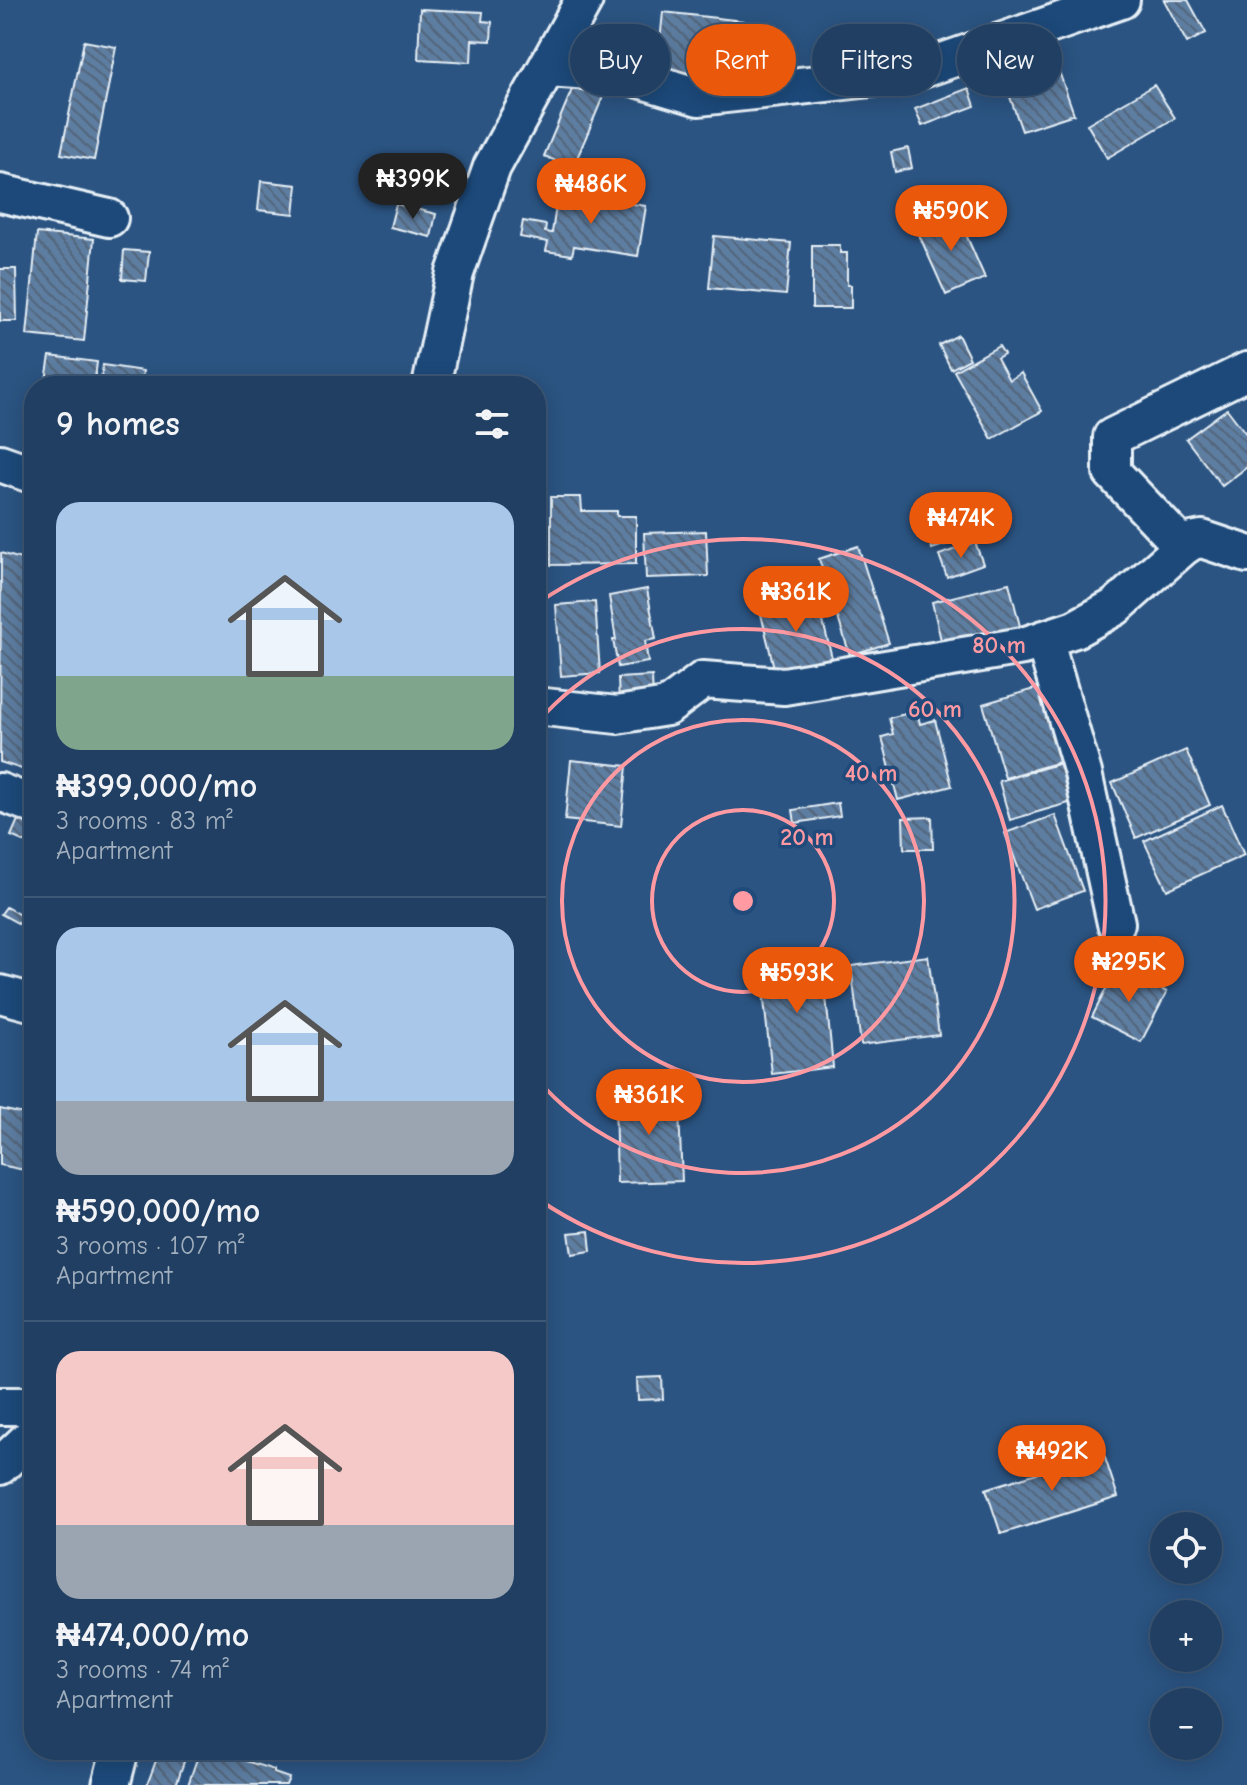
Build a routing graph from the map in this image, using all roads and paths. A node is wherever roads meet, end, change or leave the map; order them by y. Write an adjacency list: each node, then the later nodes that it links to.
1 (584, 0): 3 (street)
2 (1121, 0): 3 (street)
3 (548, 68): 7 (street)
4 (0, 193): 5 (street)
5 (109, 218)
6 (1247, 371): 10 (street)
7 (433, 376)
8 (0, 463): 9 (street)
9 (24, 471)
10 (1183, 547): 11 (street); 12 (street)
11 (1247, 554)
12 (1044, 639): 13 (street); 16 (street)
13 (546, 707)
14 (0, 792): 15 (street)
15 (24, 801)
16 (1116, 923)
17 (0, 994): 18 (street)
18 (24, 1000)
19 (0, 1406): 20 (street)
20 (24, 1406)
21 (24, 1443): 22 (street)
22 (0, 1466)
23 (117, 1760): 24 (street)
24 (111, 1785)

